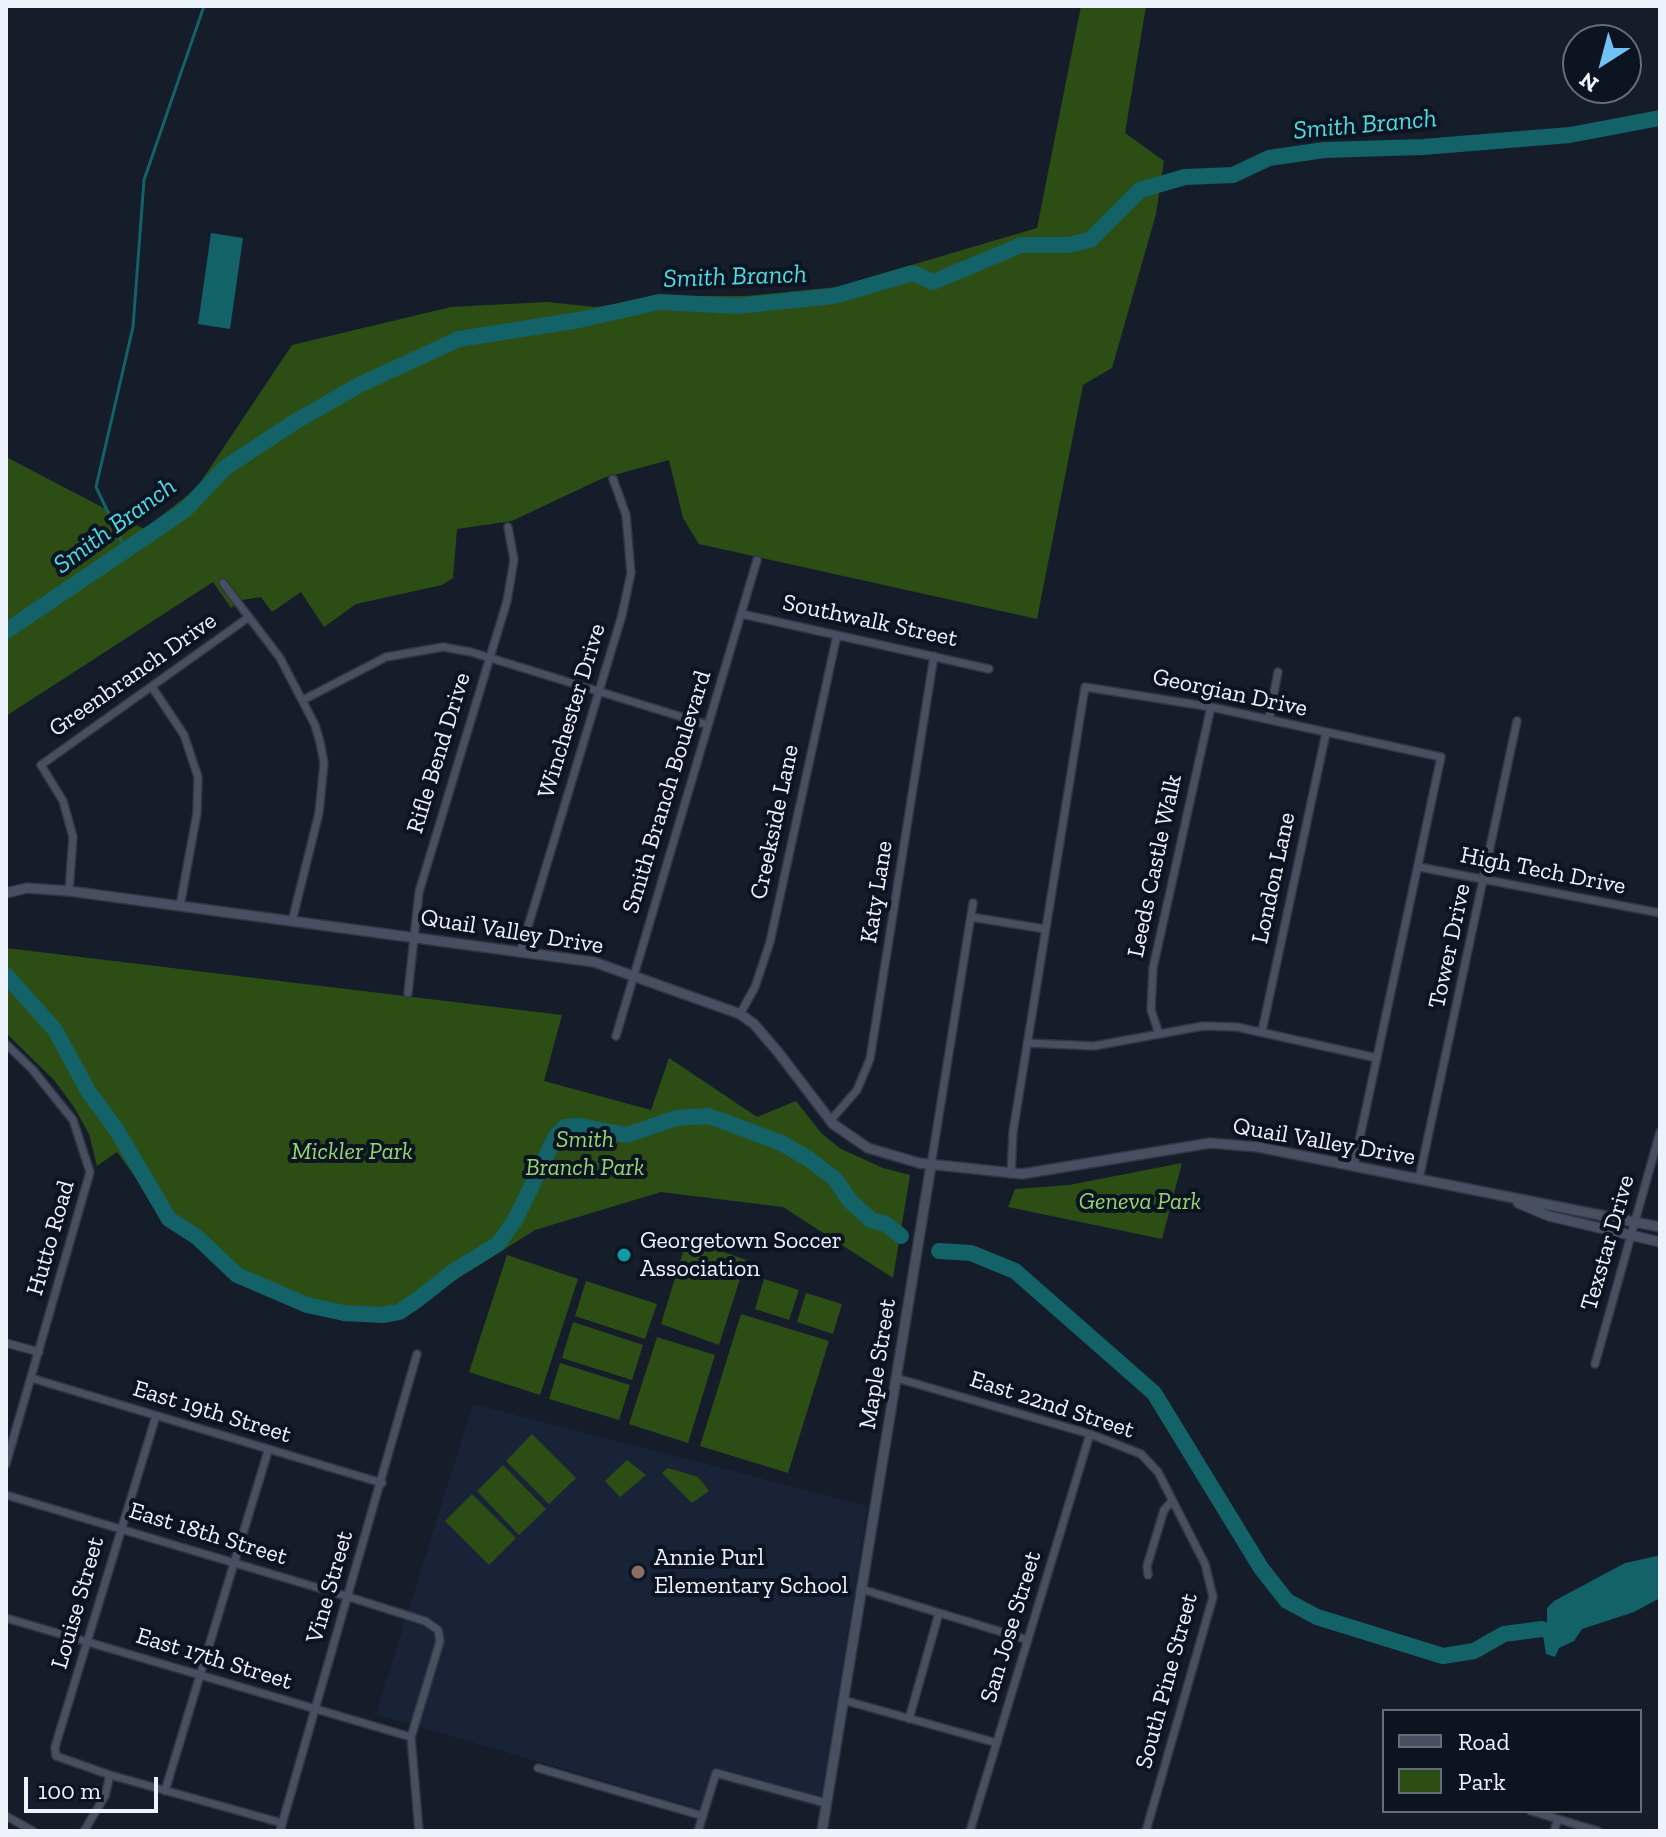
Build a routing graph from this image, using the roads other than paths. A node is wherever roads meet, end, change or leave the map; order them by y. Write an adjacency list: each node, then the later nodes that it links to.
1 (613, 479): 13 (street, Winchester Drive)
2 (508, 527): 9 (street, Rifle Bend Drive)
3 (757, 560): 5 (street, Smith Branch Boulevard)
4 (223, 583): 6 (street)
5 (742, 614): 7 (street, Southwalk Street); 18 (street, Smith Branch Boulevard)
6 (249, 617): 12 (street, Greenbranch Drive); 14 (street)
7 (837, 635): 8 (street, Southwalk Street); 34 (street, Creekside Lane)
8 (934, 656): 10 (street, Southwalk Street); 41 (street, Katy Lane)
9 (489, 658): 13 (street); 14 (street); 30 (street, Rifle Bend Drive)
10 (989, 669)
11 (1278, 672): 16 (street)
12 (152, 687): 22 (street, Greenbranch Drive); 25 (street)
13 (598, 692): 18 (street); 31 (street, Winchester Drive)
14 (303, 700): 28 (street)
15 (1211, 707): 16 (street, Georgian Drive); 29 (street, Georgian Drive); 36 (street, Leeds Castle Walk)
16 (1269, 719): 19 (street, Georgian Drive)
17 (1517, 721): 21 (street, Tower Drive)
18 (708, 725): 32 (street, Smith Branch Boulevard)
19 (1326, 733): 20 (street, Georgian Drive); 35 (street, London Lane)
20 (1419, 867): 21 (street, High Tech Drive); 40 (street, Georgian Drive)
21 (1485, 881): 26 (street, High Tech Drive); 46 (street, Tower Drive)
22 (69, 891): 23 (street, Quail Valley Drive); 25 (street, Quail Valley Drive)
23 (6, 893)
24 (973, 903): 27 (street, Maple Street)
25 (180, 906): 28 (street, Quail Valley Drive)
26 (1660, 913)
27 (971, 917): 29 (street); 43 (street, Maple Street)
28 (292, 921): 30 (street, Quail Valley Drive)
29 (1045, 929): 38 (street, Georgian Drive)
30 (414, 937): 31 (street, Quail Valley Drive); 33 (street, Rifle Bend Drive)
31 (520, 953): 32 (street, Quail Valley Drive)
32 (633, 975): 34 (street, Quail Valley Drive); 37 (street, Smith Branch Boulevard)
33 (408, 993)
34 (740, 1014): 41 (street, Quail Valley Drive)
35 (1262, 1031): 36 (street); 40 (street)
36 (1159, 1034): 38 (street)
37 (616, 1036)
38 (1027, 1043): 45 (street, Georgian Drive)
39 (6, 1044): 53 (street, Hutto Road)
40 (1377, 1058): 44 (street, Georgian Drive)
41 (830, 1121): 43 (street, Quail Valley Drive)
42 (1660, 1132): 48 (street, Texstar Drive)
43 (931, 1165): 45 (street, Quail Valley Drive); 57 (street, Maple Street)
44 (1354, 1165): 45 (street, Quail Valley Drive); 46 (street, Quail Valley Drive)
45 (1011, 1174)
46 (1419, 1179): 47 (street, Quail Valley Drive)
47 (1512, 1200): 48 (street, Quail Valley Drive); 50 (street, Quail Valley Drive)
48 (1635, 1223): 49 (street, Quail Valley Drive); 50 (street, Texstar Drive)
49 (1660, 1227)
50 (1632, 1236): 51 (street, Quail Valley Drive); 55 (street, Texstar Drive)
51 (1660, 1242)
52 (6, 1343): 53 (street)
53 (39, 1352): 56 (street, Hutto Road)
54 (417, 1354): 62 (street, Vine Street)
55 (1595, 1364)
56 (31, 1378): 58 (street, East 19th Street); 61 (street, Hutto Road)
57 (896, 1378): 59 (street, East 22nd Street); 68 (street, Maple Street)
58 (156, 1416): 60 (street, East 19th Street); 65 (street, Louise Street)
59 (1090, 1434): 64 (street, East 22nd Street); 72 (street, San Jose Street)
60 (268, 1451): 62 (street, East 19th Street); 66 (street)
61 (6, 1464)
62 (382, 1483): 69 (street, Vine Street)
63 (6, 1495): 65 (street, East 18th Street)
64 (1172, 1501): 67 (street); 95 (street, South Pine Street)
65 (121, 1529): 66 (street, East 18th Street); 73 (street, Louise Street)
66 (233, 1563): 69 (street, East 18th Street); 74 (street)
67 (1148, 1575)
68 (861, 1589): 70 (street); 75 (street, Maple Street)
69 (349, 1597): 76 (street, Vine Street); 78 (street, East 18th Street)
70 (939, 1613): 72 (street); 77 (street)
71 (6, 1618): 73 (street, East 17th Street)
72 (1028, 1640): 79 (street, San Jose Street)
73 (88, 1642): 74 (street, East 17th Street); 81 (street, Louise Street)
74 (201, 1676): 76 (street, East 17th Street); 82 (street)
75 (843, 1700): 77 (street); 83 (street, Maple Street)
76 (315, 1710): 78 (street, East 17th Street); 88 (street, Vine Street)
77 (909, 1719): 79 (street)
78 (411, 1737): 91 (street)
79 (997, 1743): 94 (street, San Jose Street)
80 (538, 1768): 86 (street)
81 (110, 1775): 82 (street); 90 (street)
82 (165, 1791): 88 (street)
83 (826, 1803): 86 (street); 93 (street, Maple Street)
84 (1538, 1813): 87 (street)
85 (6, 1816): 89 (street)
86 (703, 1816): 92 (street)
87 (1558, 1819): 96 (street); 97 (street)
88 (281, 1827)
89 (33, 1831)
90 (84, 1831)
91 (419, 1831)
92 (698, 1831)
93 (822, 1831)
94 (970, 1831)
95 (1146, 1831)
96 (1554, 1831)
97 (1598, 1831)

